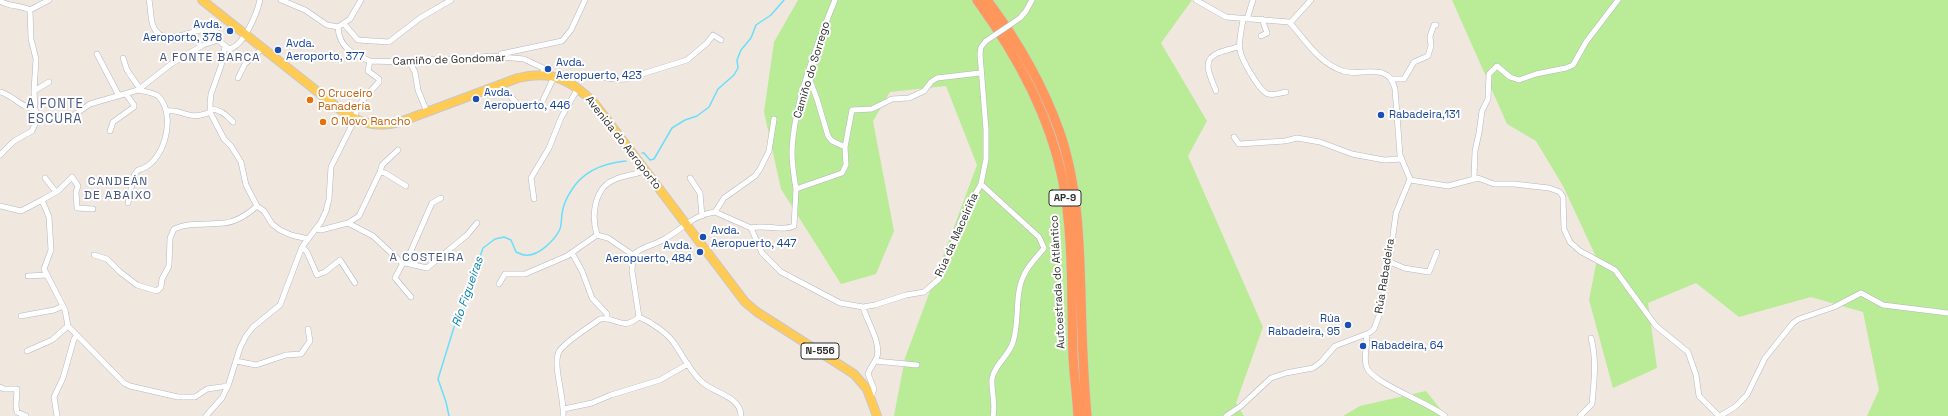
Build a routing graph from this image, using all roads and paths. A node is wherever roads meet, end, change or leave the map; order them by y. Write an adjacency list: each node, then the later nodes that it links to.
1 (49, 0): 18 (street)
2 (149, 0): 27 (street)
3 (202, 0): 25 (main road, Avenida do Aeroporto / N-556)
4 (260, 0): 25 (street)
5 (281, 0): 24 (street)
6 (362, 0): 22 (street)
7 (451, 0): 22 (street)
8 (585, 0): 33 (street)
9 (835, 0): 39 (street, Camiño do Sorrego)
10 (977, 0): 135 (highway, Autoestrada do Atlántico / AP-9)
11 (987, 0): 136 (highway, Autoestrada do Atlántico / AP-9)
12 (1032, 0): 37 (street, Rúa da Maceiriña, bridge)
13 (1196, 0): 19 (street)
14 (1253, 0): 19 (street)
15 (1311, 0): 21 (street)
16 (1618, 0): 72 (street)
17 (0, 1): 18 (street)
18 (30, 10): 50 (street)
19 (1245, 19): 20 (street); 29 (street)
20 (1262, 19): 21 (street); 26 (street)
21 (1290, 23): 42 (street)
22 (344, 24): 24 (street)
23 (1436, 25): 42 (street)
24 (338, 27): 36 (street, Camiño de Gondomar)
25 (245, 33): 30 (street); 31 (main road, Avenida do Aeroporto / N-556)
26 (1261, 36)
27 (218, 40): 30 (street); 47 (street)
28 (721, 40): 44 (street)
29 (1240, 46): 48 (street); 51 (street)
30 (225, 47): 57 (street)
31 (263, 48): 41 (street); 61 (main road, Avenida do Aeroporto / N-556)
32 (97, 54): 53 (street)
33 (482, 57): 35 (street, Camiño de Gondomar); 38 (street, Camiño de Gondomar)
34 (123, 58): 47 (street)
35 (409, 61): 36 (street, Camiño de Gondomar); 59 (street)
36 (370, 62): 61 (street)
37 (980, 73): 66 (street); 76 (street, Rúa da Maceiriña)
38 (544, 75): 40 (main road, Avenida do Aeroporto / N-556); 45 (main road, Avenida do Aeroporto / N-556)
39 (808, 75): 66 (street); 78 (street, Camiño do Sorrego)
40 (554, 77): 44 (main road, Avenida do Aeroporto / N-556); 54 (street)
41 (238, 78)
42 (1391, 78): 69 (street)
43 (49, 82): 50 (street)
44 (569, 82): 46 (main road, Avenida do Aeroporto / N-556)
45 (500, 85): 55 (street); 59 (main road, Avenida do Aeroporto / N-556)
46 (578, 88): 70 (main road, Avenida do Aeroporto / N-556); 81 (street)
47 (139, 90): 52 (street); 58 (street)
48 (1216, 90)
49 (0, 92): 56 (street)
50 (34, 92): 56 (street)
51 (1286, 92)
52 (126, 94): 53 (street); 64 (street)
53 (119, 96): 60 (street)
54 (543, 100)
55 (516, 102)
56 (35, 109): 60 (street)
57 (210, 111): 58 (street); 63 (street); 85 (street)
58 (167, 112): 83 (street)
59 (427, 112): 61 (main road, Avenida do Aeroporto / N-556)
60 (38, 117): 68 (street)
61 (355, 119): 92 (street)
62 (774, 119): 87 (street)
63 (233, 122)
64 (110, 131)
65 (1234, 137): 69 (street)
66 (845, 147): 78 (street)
67 (398, 150): 71 (street)
68 (0, 155)
69 (1402, 159): 75 (street)
70 (646, 170): 91 (main road, Avenida do Aeroporto / N-556); 94 (street)
71 (380, 172): 77 (street); 89 (street)
72 (1474, 177): 75 (street); 140 (street)
73 (45, 178): 79 (street)
74 (690, 178): 88 (street)
75 (1410, 180): 101 (street, Rúa Rabadeira)
76 (981, 184): 109 (street, Rúa da Maceiriña); 134 (street)
77 (406, 186)
78 (796, 189): 93 (street, Camiño do Sorrego)
79 (56, 192): 82 (street); 86 (street)
80 (441, 198): 102 (street)
81 (534, 199)
82 (42, 200): 84 (street); 103 (street)
83 (128, 203)
84 (0, 206)
85 (257, 206): 95 (street); 99 (street)
86 (93, 209)
87 (715, 212): 88 (street); 93 (street)
88 (702, 216): 91 (street)
89 (348, 222): 92 (street); 102 (street)
90 (477, 223): 102 (street)
91 (685, 224): 100 (street); 126 (main road, Avenida do Aeroporto / N-556)
92 (316, 228): 95 (street)
93 (751, 228): 109 (street, Rúa da Maceiriña)
94 (597, 235): 98 (street); 100 (street)
95 (308, 239): 96 (street)
96 (302, 247): 105 (street); 121 (street)
97 (1437, 252): 101 (street)
98 (572, 253): 106 (street); 113 (street)
99 (94, 255)
100 (633, 255): 112 (street)
101 (1390, 262): 116 (street, Rúa Rabadeira)
102 (405, 263): 107 (street)
103 (46, 275): 104 (street); 108 (street)
104 (28, 276)
105 (354, 283)
106 (499, 284)
107 (411, 297)
108 (63, 306): 111 (street); 114 (street)
109 (863, 307): 120 (street)
110 (1948, 313): 140 (street)
111 (21, 316)
112 (639, 317): 113 (street); 122 (street)
113 (607, 318): 127 (street)
114 (68, 326): 117 (street); 119 (street)
115 (308, 330): 121 (street)
116 (1366, 334): 137 (street, Rúa Rabadeira); 138 (street)
117 (77, 336): 124 (street); 129 (street)
118 (1591, 338): 139 (street)
119 (27, 351)
120 (875, 361): 123 (street); 126 (street)
121 (236, 362): 124 (street)
122 (688, 364): 127 (street); 132 (street)
123 (917, 365)
124 (228, 386): 130 (street)
125 (0, 387): 128 (street)
126 (871, 397): 133 (main road, Avenida do Aeroporto / N-556)
127 (564, 409): 131 (street)
128 (26, 416)
129 (57, 416)
130 (206, 416)
131 (563, 416)
132 (741, 416)
133 (877, 416)
134 (993, 416)
135 (1078, 416)
136 (1087, 416)
137 (1226, 416)
138 (1445, 416)
139 (1580, 416)
140 (1720, 416)

